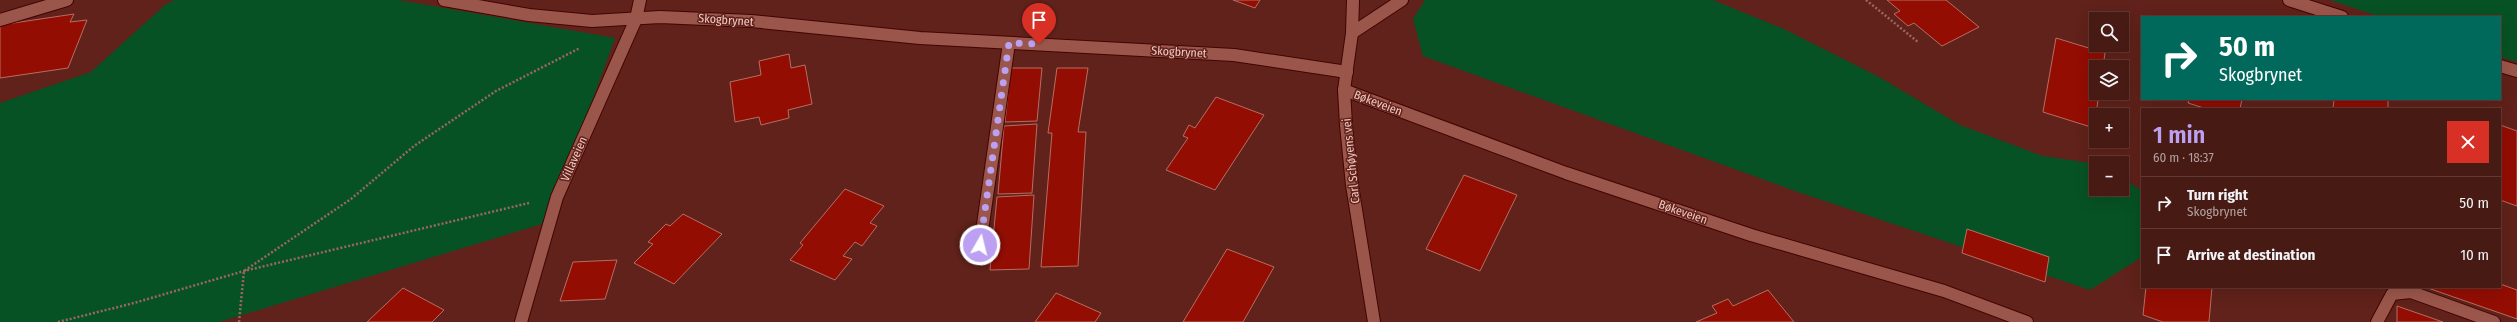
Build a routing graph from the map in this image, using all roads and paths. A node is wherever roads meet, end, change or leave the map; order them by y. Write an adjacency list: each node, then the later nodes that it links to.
1 (66, 0): 10 (street)
2 (444, 0): 9 (street, Skogbrynet)
3 (640, 0): 9 (street, Villaveien)
4 (1353, 0): 11 (street, Carl Schøyens vei)
5 (1402, 0): 11 (street)
6 (1866, 0): 12 (path)
7 (2289, 0): 8 (street)
8 (2339, 16)
9 (636, 19): 13 (street, Skogbrynet); 19 (street, Villaveien)
10 (0, 20)
11 (1352, 33): 17 (street, Carl Schøyens vei)
12 (1918, 42)
13 (1009, 43): 17 (street, Skogbrynet); 20 (street)
14 (587, 44): 21 (path)
15 (2501, 66): 16 (street)
16 (2517, 71)
17 (1347, 72): 18 (street, Carl Schøyens vei)
18 (1344, 90): 25 (street, Carl Schøyens vei); 26 (street, Bøkeveien)
19 (557, 197): 21 (path); 24 (street, Villaveien)
20 (980, 245)
21 (244, 271): 22 (path); 23 (path)
22 (58, 322)
23 (239, 322)
24 (521, 322)
25 (1374, 322)
26 (2027, 322)
27 (2377, 322): 28 (street)
28 (2494, 322)

